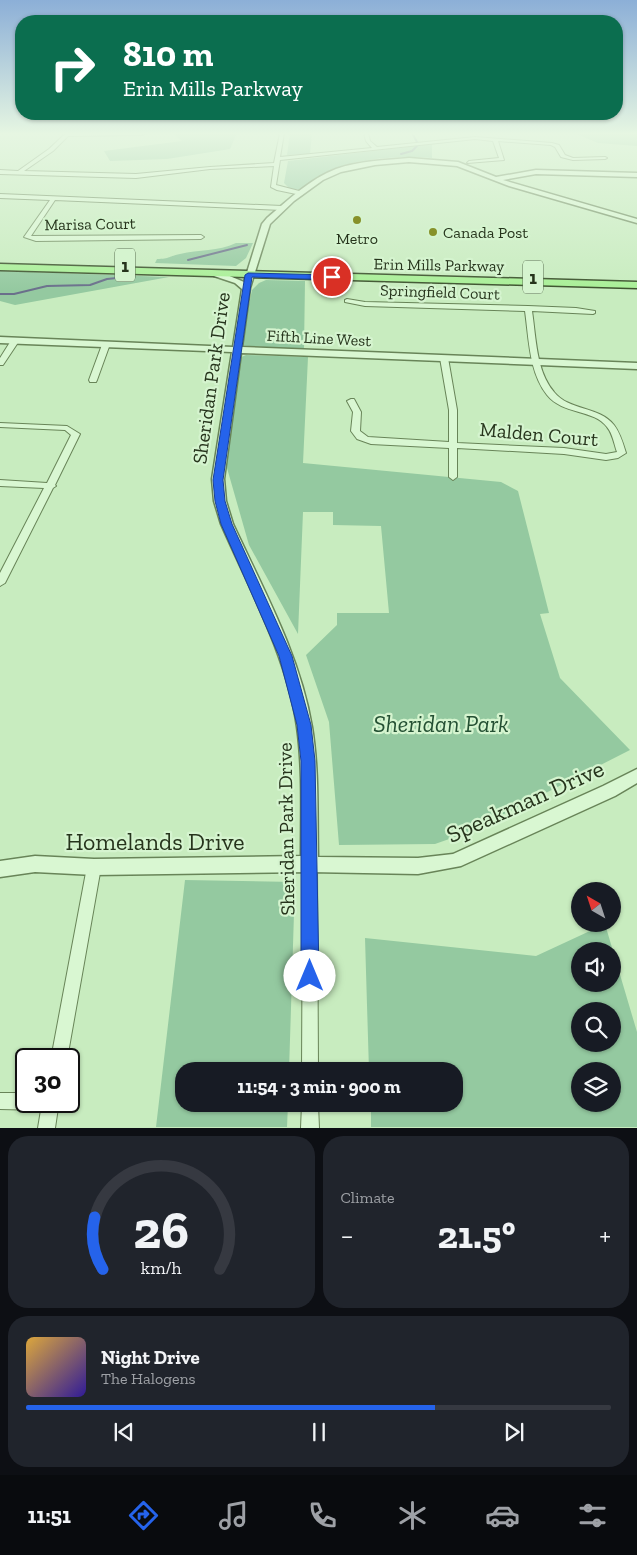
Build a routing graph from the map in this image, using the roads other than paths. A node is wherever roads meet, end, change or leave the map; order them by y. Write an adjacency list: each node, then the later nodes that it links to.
1 (273, 186): 4 (street)
2 (312, 186): 4 (street, Sheridan Park Drive)
3 (515, 186): 8 (street, Sheridan Park Drive)
4 (301, 194): 7 (street, Sheridan Park Drive)
5 (0, 196): 6 (street)
6 (54, 198): 7 (street); 9 (street, Marisa Court)
7 (282, 208): 12 (street, Sheridan Park Drive)
8 (637, 222)
9 (201, 237)
10 (0, 262): 12 (main road, Erin Mills Parkway / 1)
11 (0, 267): 13 (main road, Erin Mills Parkway / 1)
12 (249, 272): 13 (main road, Erin Mills Parkway / 1); 14 (main road, Erin Mills Parkway / 1); 15 (main road, Erin Mills Parkway / 1); 16 (street, Sheridan Park Drive)
13 (217, 274): 16 (street)
14 (637, 280)
15 (637, 285)
16 (246, 288): 23 (street, Sheridan Park Drive)
17 (347, 302): 18 (street, Springfield Court)
18 (528, 308): 19 (street, Springfield Court); 25 (street)
19 (593, 312)
20 (0, 340): 21 (street, Fifth Line West)
21 (15, 341): 22 (street, Fifth Line West); 26 (street)
22 (106, 344): 23 (street, Fifth Line West); 28 (street)
23 (238, 349): 24 (street, Fifth Line West); 39 (street, Sheridan Park Drive)
24 (444, 358): 25 (street, Fifth Line West); 31 (street)
25 (536, 362): 27 (street, Fifth Line West); 31 (street, Malden Court)
26 (0, 363)
27 (637, 366)
28 (93, 380)
29 (351, 401): 31 (street, Malden Court)
30 (0, 425): 34 (street)
31 (453, 445): 32 (street)
32 (453, 477)
33 (0, 483): 34 (street)
34 (51, 486): 36 (street)
35 (0, 561): 36 (street)
36 (12, 562): 37 (street)
37 (0, 583)
38 (637, 775): 39 (street, Speakman Drive)
39 (310, 864): 40 (street, Homelands Drive); 43 (street, Sheridan Park Drive)
40 (94, 867): 41 (street, Homelands Drive); 42 (street)
41 (0, 869)
42 (61, 1048)
43 (310, 1062)
44 (0, 1101): 45 (street)
45 (15, 1101)
46 (310, 1112): 49 (street)
47 (49, 1113): 48 (street)
48 (46, 1128)
49 (310, 1128)

